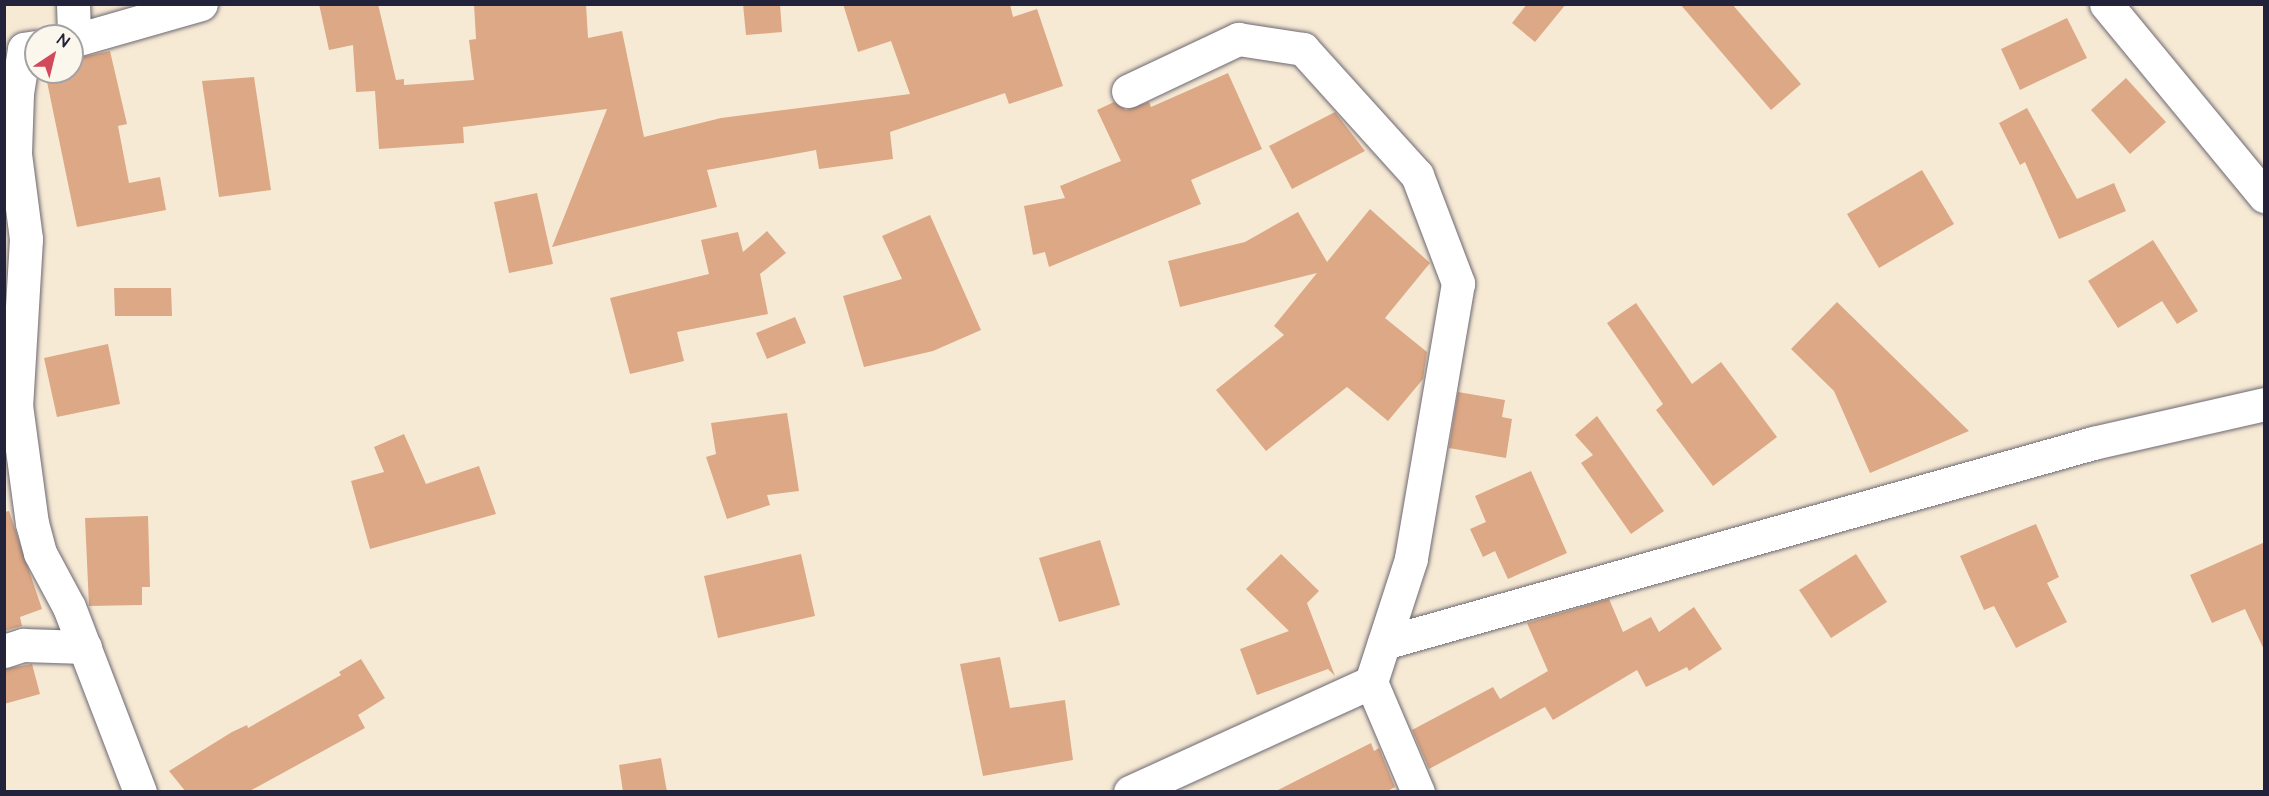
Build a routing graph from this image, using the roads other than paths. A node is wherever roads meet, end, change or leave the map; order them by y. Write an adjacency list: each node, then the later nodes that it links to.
1 (73, 4): 4 (street)
2 (201, 4): 5 (street)
3 (2106, 4): 9 (street)
4 (73, 24)
5 (84, 38)
6 (24, 50): 8 (street)
7 (1128, 91): 11 (street)
8 (10, 141): 12 (street)
9 (2265, 196)
10 (2265, 404): 11 (street)
11 (1384, 642): 14 (street)
12 (85, 647): 13 (street); 15 (street)
13 (4, 651)
14 (1371, 682): 16 (street); 17 (street)
15 (140, 792)
16 (1130, 792)
17 (1418, 792)

